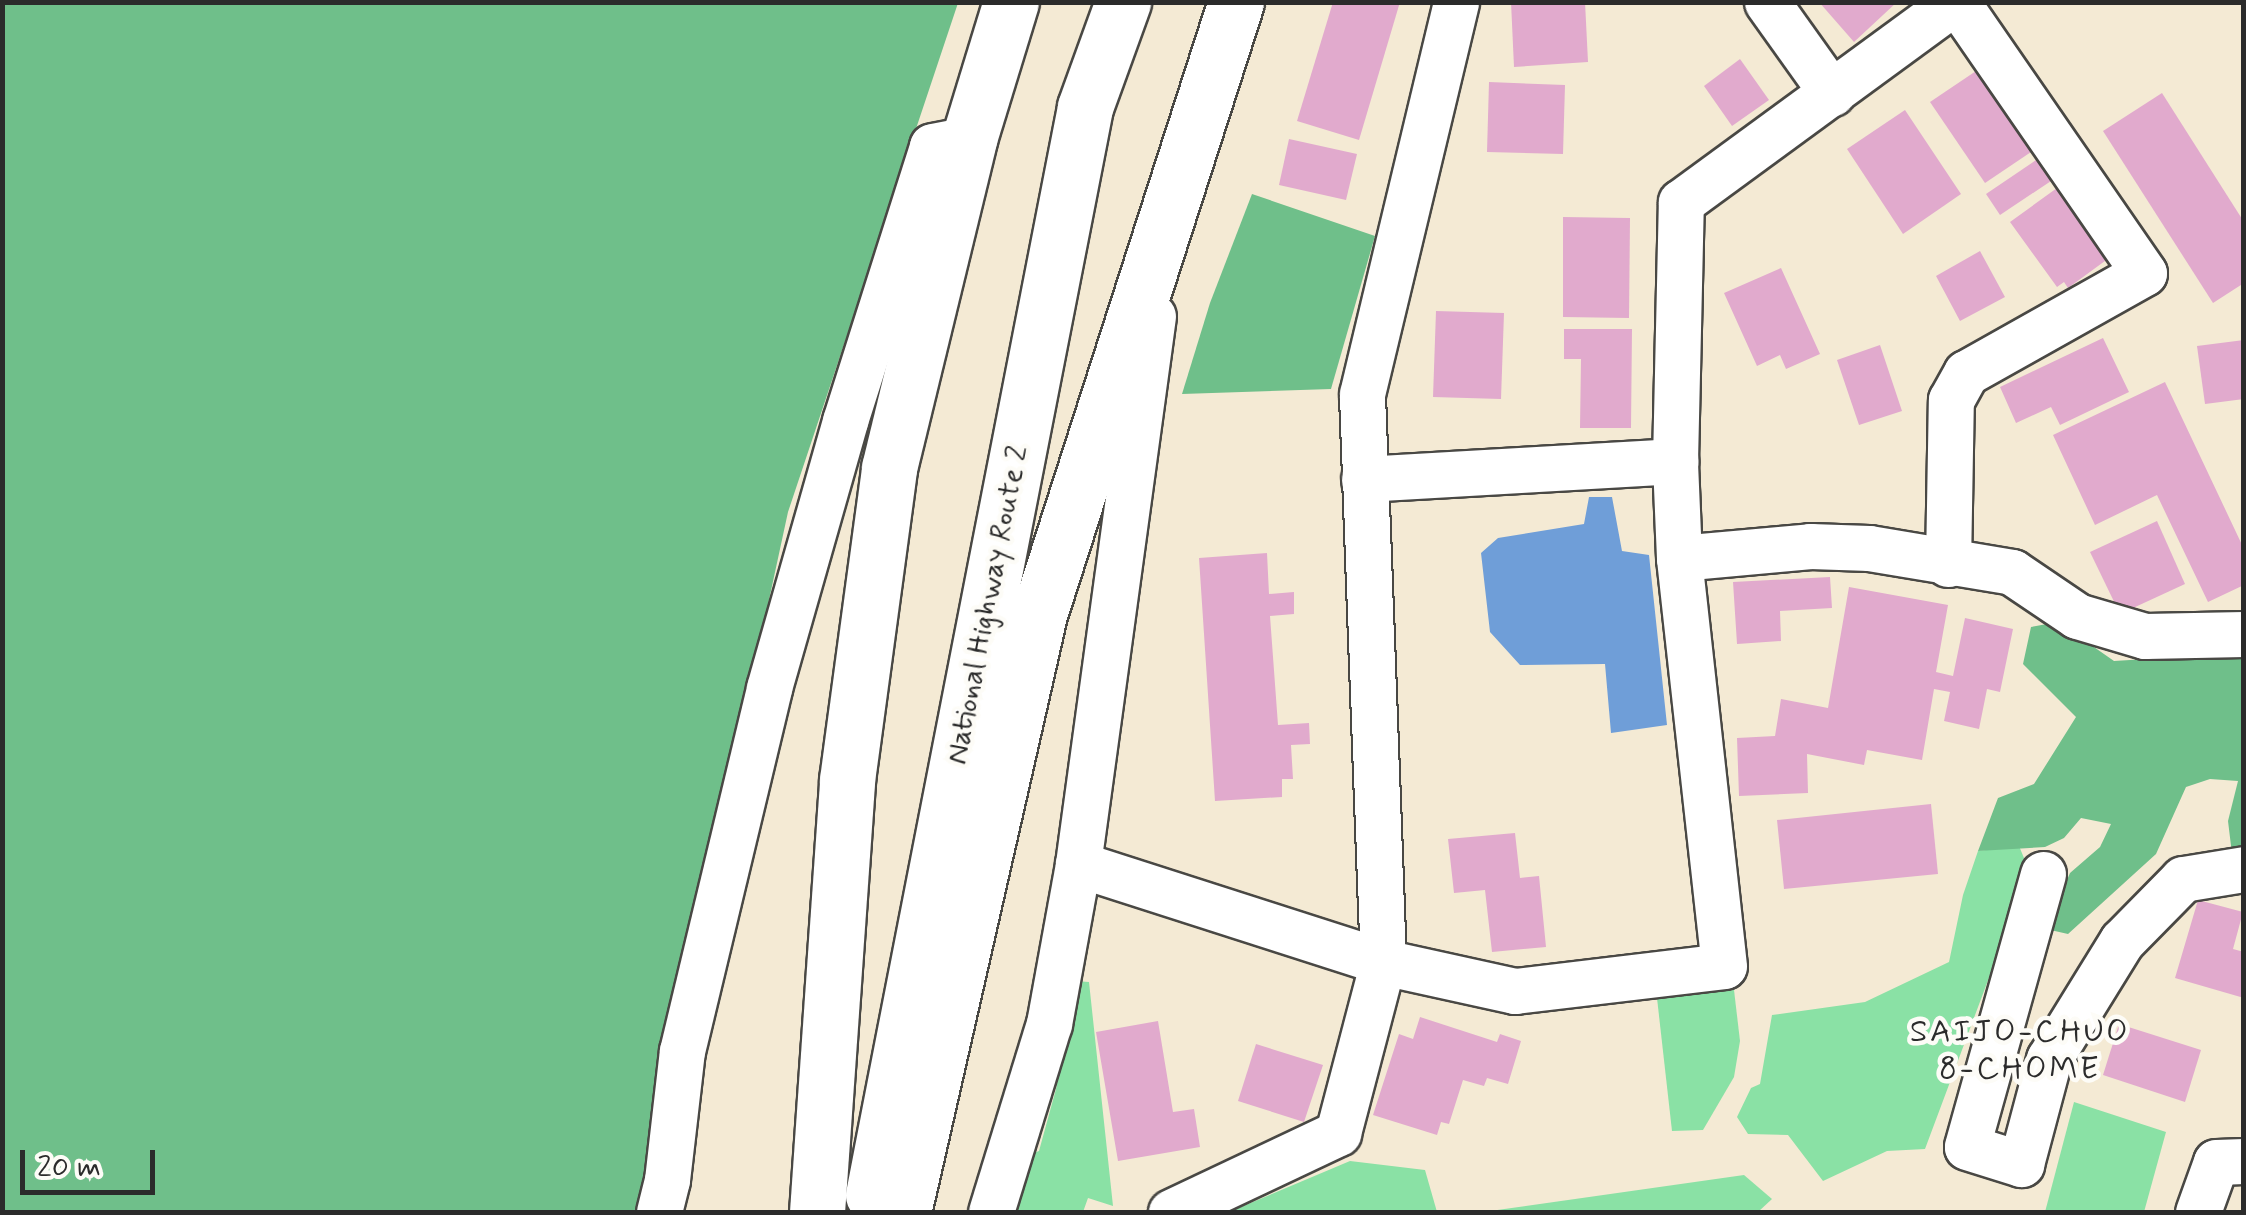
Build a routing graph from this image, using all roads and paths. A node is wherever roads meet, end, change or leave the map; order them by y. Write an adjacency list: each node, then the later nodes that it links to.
1 (1011, 2): 8 (highway)
2 (1122, 2): 21 (highway, National Highway Route 2)
3 (1456, 2): 10 (street)
4 (1767, 2): 7 (street)
5 (1955, 2): 7 (street); 12 (street)
6 (1228, 25): 14 (street); 22 (highway)
7 (1832, 93): 9 (street)
8 (969, 139): 19 (street); 20 (highway)
9 (1675, 461): 10 (street); 11 (street)
10 (1364, 479): 17 (street)
11 (1679, 558): 12 (street); 17 (street)
12 (1948, 564): 13 (street)
13 (2244, 634)
14 (1078, 864): 17 (street); 23 (street)
15 (2244, 869): 16 (street)
16 (2043, 874)
17 (1383, 962): 24 (street)
18 (2244, 1161): 25 (street)
19 (659, 1212)
20 (817, 1212)
21 (869, 1212)
22 (904, 1212)
23 (991, 1212)
24 (1171, 1212)
25 (2198, 1212)

